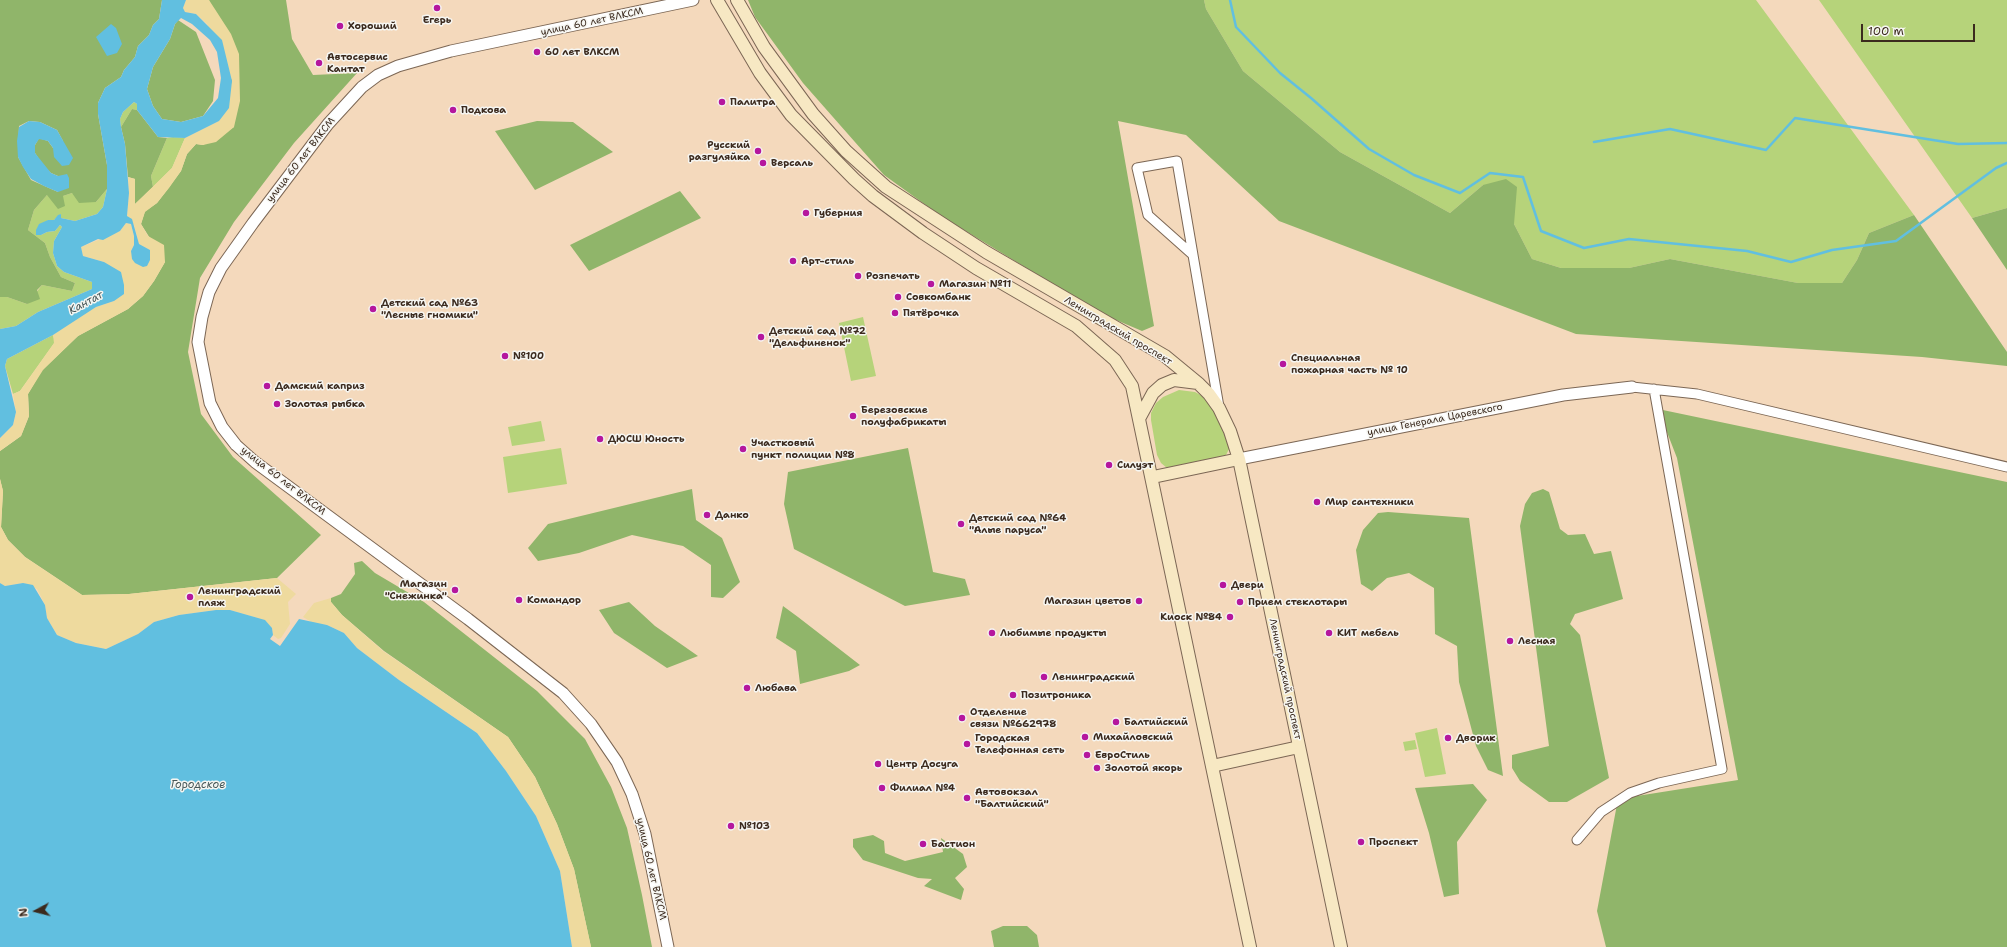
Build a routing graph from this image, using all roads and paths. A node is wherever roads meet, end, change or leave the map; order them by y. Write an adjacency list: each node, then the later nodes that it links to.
1 (693, 0): 16 (street, улица 60 лет ВЛКСМ)
2 (717, 0): 9 (main road, Ленинградский проспект)
3 (737, 0): 5 (main road, Ленинградский проспект)
4 (1193, 255): 4 (street); 8 (street)
5 (1199, 384): 8 (main road, Ленинградский проспект); 9 (main road)
6 (1632, 387): 7 (street); 10 (street, улица Генерала Царевского)
7 (1654, 389): 11 (street); 15 (street)
8 (1219, 408): 10 (main road, Ленинградский проспект)
9 (1140, 417): 12 (main road, Ленинградский проспект)
10 (1239, 459): 12 (main road); 13 (main road, Ленинградский проспект)
11 (2007, 467)
12 (1152, 477): 14 (main road, Ленинградский проспект)
13 (1300, 747): 14 (main road); 18 (main road, Ленинградский проспект)
14 (1212, 766): 17 (main road, Ленинградский проспект)
15 (1577, 840)
16 (668, 947)
17 (1250, 947)
18 (1341, 947)

